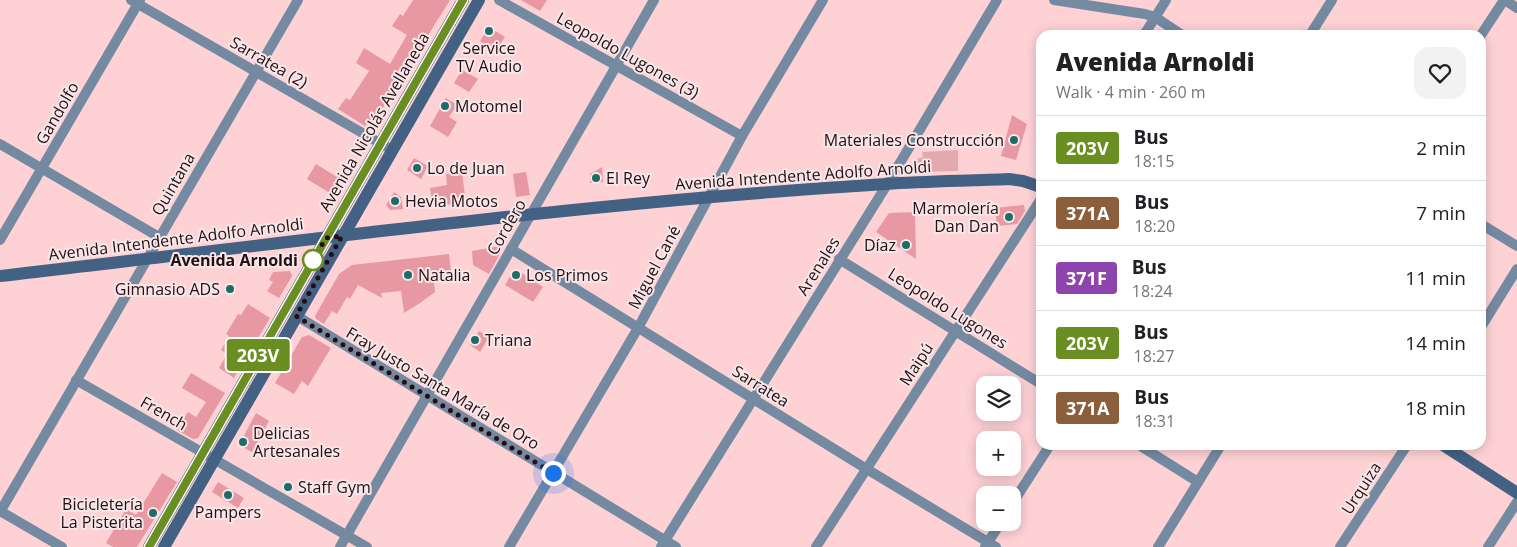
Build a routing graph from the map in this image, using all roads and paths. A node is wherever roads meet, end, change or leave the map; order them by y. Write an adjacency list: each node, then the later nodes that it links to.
1 (298, 0): 20 (street, Quintana)
2 (463, 0): 23 (main road, Avenida Nicolás Avellaneda)
3 (479, 0): 23 (main road, Avenida Nicolás Avellaneda)
4 (499, 0): 19 (street, Leopoldo Lugones (3))
5 (654, 0): 19 (street, Cordero)
6 (823, 0): 21 (street, Miguel Cané)
7 (997, 0): 25 (street, Arenales)
8 (1054, 0): 14 (street)
9 (1166, 0): 14 (street)
10 (1332, 0): 17 (street)
11 (1504, 0): 13 (street); 18 (street)
12 (136, 1): 20 (street, Sarratea (2)); 24 (street, Gandolfo)
13 (1517, 8)
14 (1155, 17): 15 (street); 16 (street)
15 (1147, 30)
16 (1174, 30)
17 (1313, 30)
18 (1484, 30)
19 (616, 67): 21 (street, Leopoldo Lugones (3)); 29 (street, Cordero)
20 (256, 72): 23 (street, Sarratea (2)); 32 (street, Quintana)
21 (742, 136): 27 (street, Miguel Cané)
22 (0, 144): 24 (street)
23 (386, 147): 31 (main road, Avenida Nicolás Avellaneda); 33 (main road, Avenida Nicolás Avellaneda)
24 (42, 168): 32 (street); 34 (street, Gandolfo)
25 (888, 184): 26 (main road, Avenida Intendente Adolfo Arnoldi); 27 (main road, Avenida Intendente Adolfo Arnoldi); 38 (street, Arenales)
26 (1036, 185)
27 (709, 197): 29 (main road, Avenida Intendente Adolfo Arnoldi); 43 (street, Miguel Cané)
28 (1036, 206): 44 (street, Maipú)
29 (531, 214): 31 (main road, Avenida Intendente Adolfo Arnoldi); 36 (street, Cordero)
30 (1486, 227): 35 (street)
31 (342, 236): 33 (main road, Avenida Intendente Adolfo Arnoldi); 41 (main road, Avenida Nicolás Avellaneda)
32 (160, 237): 37 (street, Quintana)
33 (326, 238): 37 (main road, Avenida Intendente Adolfo Arnoldi); 54 (main road, Avenida Nicolás Avellaneda)
34 (0, 240)
35 (1517, 246)
36 (511, 249): 43 (street, Sarratea); 47 (street, Cordero)
37 (147, 259): 40 (main road, Avenida Intendente Adolfo Arnoldi); 45 (street, Quintana)
38 (839, 259): 44 (street, Leopoldo Lugones); 48 (street, Arenales)
39 (1517, 269): 42 (street)
40 (0, 276)
41 (296, 316): 47 (street, Fray Justo Santa María de Oro); 55 (main road, Avenida Nicolás Avellaneda)
42 (1486, 318)
43 (638, 328): 48 (street, Sarratea); 57 (street, Miguel Cané)
44 (957, 330): 46 (street, Leopoldo Lugones); 56 (street, Maipú)
45 (76, 380): 54 (street, French); 62 (street, Quintana)
46 (1036, 381)
47 (426, 396): 57 (street, Fray Justo Santa María de Oro); 64 (street, Cordero)
48 (755, 399): 56 (street, Sarratea); 65 (street, Arenales)
49 (1047, 450): 59 (street)
50 (1147, 450): 58 (street)
51 (1218, 450): 58 (street)
52 (1404, 450): 76 (street, Urquiza)
53 (1451, 450): 60 (main road)
54 (202, 452): 55 (street, French); 68 (main road, Avenida Nicolás Avellaneda)
55 (214, 458): 64 (street, French); 69 (main road, Avenida Nicolás Avellaneda)
56 (865, 468): 66 (street, Sarratea); 74 (street, Maipú)
57 (553, 473): 65 (street, Fray Justo Santa María de Oro); 72 (street, Miguel Cané)
58 (1198, 482): 75 (street)
59 (1021, 490)
60 (1517, 493)
61 (1517, 502): 77 (street)
62 (0, 512): 67 (street)
63 (997, 531): 66 (street)
64 (347, 535): 70 (street, Cordero); 71 (street, French)
65 (663, 544): 73 (street, Fray Justo Santa María de Oro)
66 (990, 545)
67 (62, 547)
68 (149, 547)
69 (164, 547)
70 (340, 547)
71 (367, 547)
72 (509, 547)
73 (676, 547)
74 (816, 547)
75 (1158, 547)
76 (1340, 547)
77 (1488, 547)

